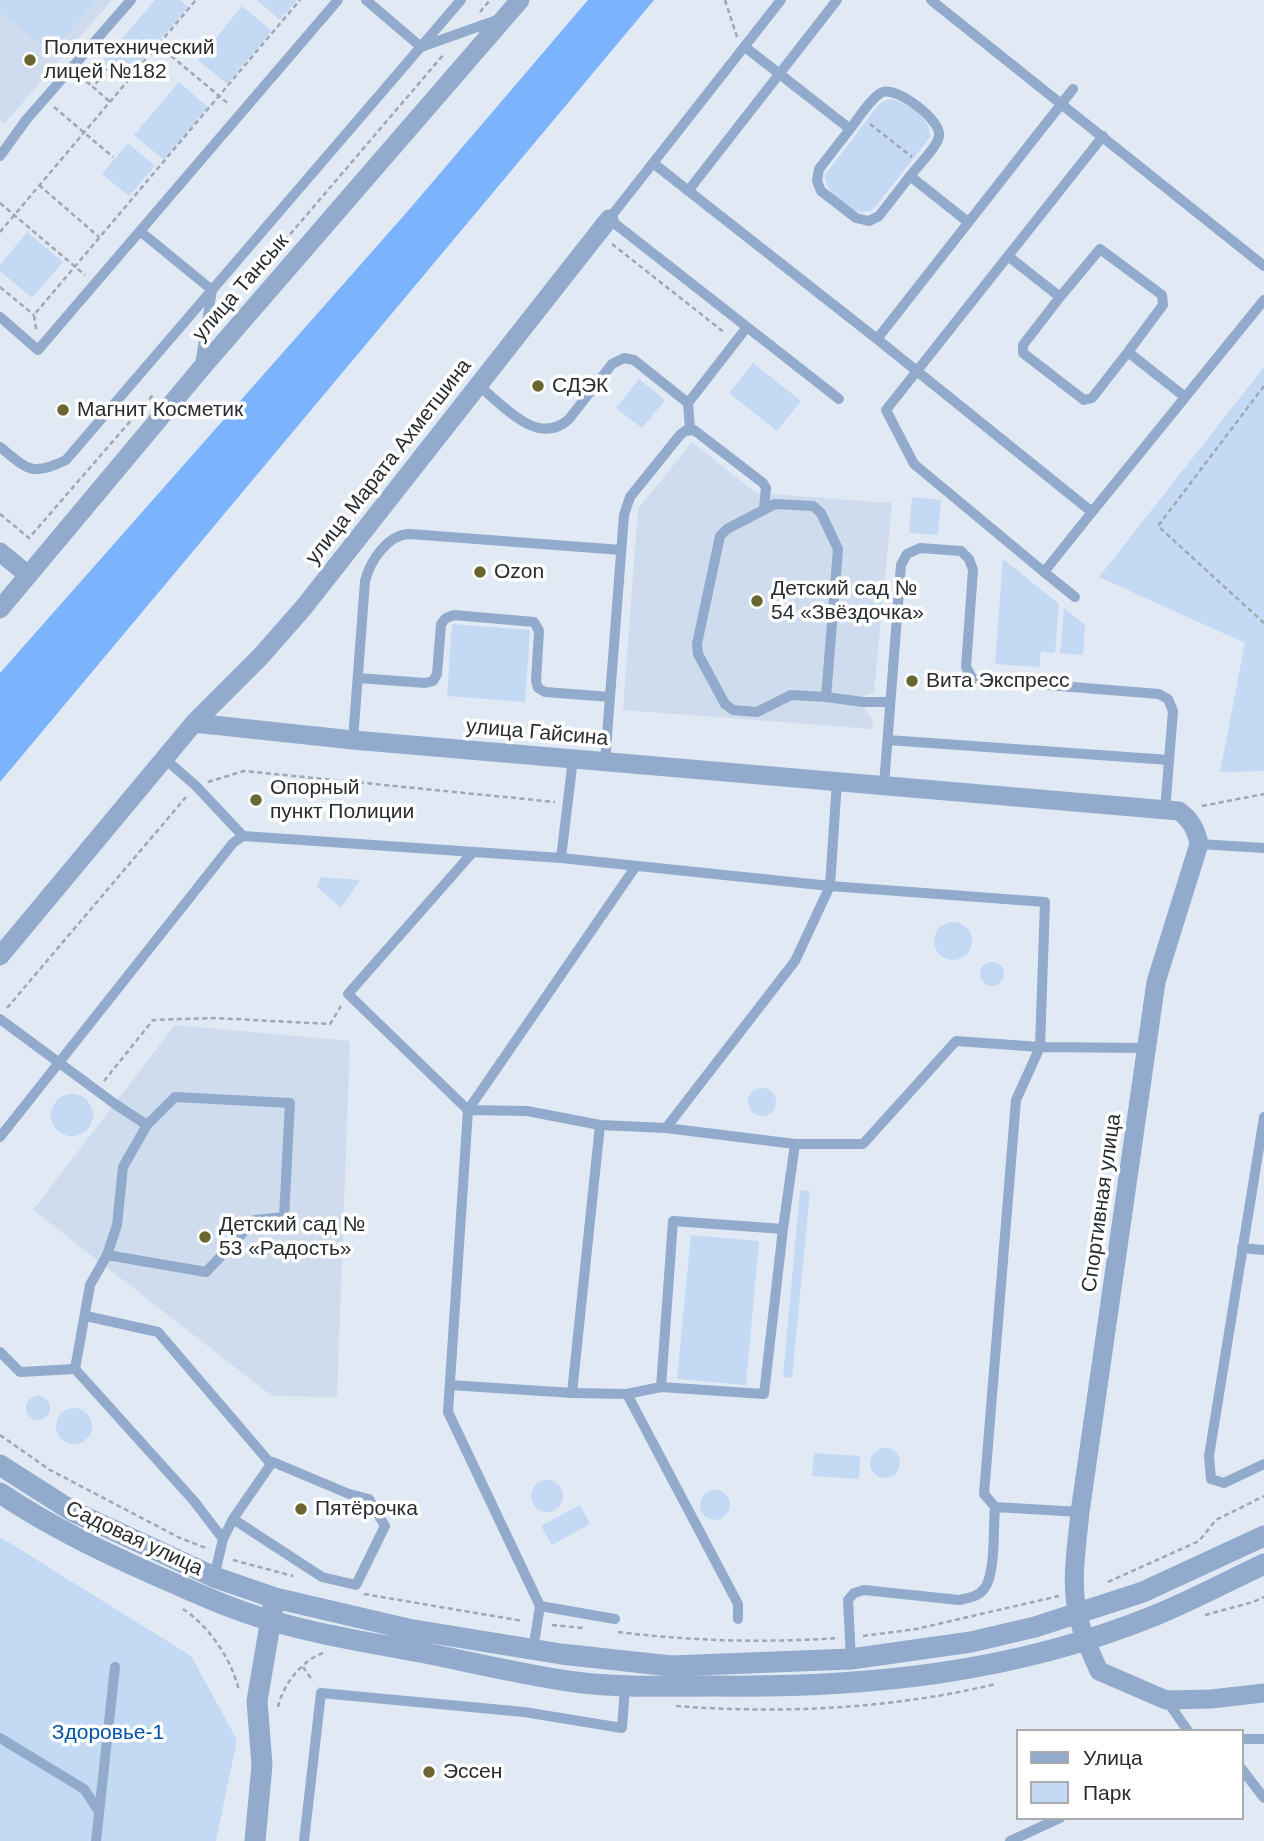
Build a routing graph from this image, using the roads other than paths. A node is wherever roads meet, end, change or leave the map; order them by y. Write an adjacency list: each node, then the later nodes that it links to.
1 (131, 0): 17 (lane)
2 (338, 0): 23 (lane)
3 (366, 0): 10 (lane)
4 (461, 0): 10 (lane)
5 (520, 0): 9 (street, улица Тансык)
6 (781, 0): 11 (lane)
7 (837, 0): 12 (lane)
8 (931, 0): 14 (lane)
9 (504, 18): 10 (lane); 33 (street, улица Тансык)
10 (421, 47): 26 (lane)
11 (745, 47): 12 (lane); 18 (lane)
12 (779, 74): 15 (lane); 20 (lane)
13 (1073, 89): 14 (lane)
14 (1062, 103): 16 (lane); 21 (lane)
15 (850, 129): 19 (lane); 19 (lane)
16 (1103, 136): 24 (lane); 25 (lane)
17 (0, 156)
18 (653, 163): 20 (lane); 22 (lane)
19 (910, 176): 21 (lane)
20 (688, 191): 31 (lane)
21 (968, 222): 31 (lane)
22 (603, 226): 30 (lane); 35 (street, улица Марата Ахметшина)
23 (141, 232): 26 (lane); 29 (lane)
24 (1008, 256): 27 (lane); 34 (lane)
25 (1264, 266)
26 (212, 290): 33 (lane); 40 (lane)
27 (1060, 297): 32 (lane); 32 (lane)
28 (1264, 300): 36 (lane)
29 (0, 317)
30 (747, 327): 37 (lane); 38 (lane)
31 (877, 339): 34 (lane)
32 (1128, 352): 36 (lane)
33 (199, 371): 46 (street, улица Тансык)
34 (917, 371): 42 (lane); 45 (lane)
35 (478, 385): 38 (lane); 53 (street, улица Марата Ахметшина)
36 (1185, 397): 42 (lane)
37 (839, 399)
38 (688, 402): 39 (lane)
39 (690, 430): 41 (lane); 43 (lane)
40 (0, 447)
41 (764, 508): 50 (lane); 50 (lane)
42 (1091, 512): 45 (lane)
43 (621, 550): 49 (lane); 51 (lane)
44 (0, 552): 46 (street)
45 (1044, 572): 47 (lane)
46 (28, 575): 48 (street, улица Тансык)
47 (1075, 597)
48 (0, 609)
49 (358, 678): 51 (lane); 54 (lane)
50 (826, 696): 52 (lane)
51 (610, 697): 59 (lane)
52 (890, 702): 55 (lane); 58 (lane)
53 (194, 723): 54 (street, улица Гайсина); 56 (street)
54 (353, 740): 57 (street, улица Гайсина)
55 (888, 740): 58 (lane); 61 (lane)
56 (164, 758): 63 (lane); 70 (street)
57 (573, 759): 59 (street, улица Гайсина); 67 (lane)
58 (1169, 760): 62 (lane)
59 (606, 762): 60 (street, улица Гайсина)
60 (837, 781): 61 (street, улица Гайсина); 69 (lane)
61 (884, 785): 62 (street, улица Гайсина)
62 (1172, 810): 64 (street)
63 (243, 836): 66 (lane); 74 (lane)
64 (1199, 845): 65 (lane); 73 (street, Спортивная улица)
65 (1264, 848)
66 (473, 852): 67 (lane); 75 (lane)
67 (561, 858): 68 (lane)
68 (636, 866): 69 (lane); 75 (lane)
69 (830, 886): 72 (lane); 79 (lane)
70 (0, 956)
71 (0, 1019): 74 (lane)
72 (1040, 1047): 73 (lane); 81 (lane); 97 (lane)
73 (1148, 1048): 98 (street, Спортивная улица)
74 (61, 1062): 77 (lane); 80 (lane)
75 (468, 1110): 78 (lane); 89 (lane)
76 (1264, 1117): 83 (lane)
77 (147, 1125): 85 (lane); 85 (lane)
78 (600, 1125): 79 (lane); 91 (lane)
79 (666, 1128): 81 (lane)
80 (0, 1138)
81 (794, 1144): 82 (lane)
82 (783, 1229): 90 (lane); 90 (lane)
83 (1242, 1248): 84 (lane); 94 (lane)
84 (1264, 1250)
85 (107, 1255): 86 (lane)
86 (86, 1316): 88 (lane); 93 (lane)
87 (0, 1352): 88 (lane)
88 (75, 1369): 101 (lane)
89 (450, 1385): 91 (lane); 105 (lane)
90 (661, 1387): 92 (lane)
91 (572, 1393): 92 (lane)
92 (627, 1394): 108 (lane)
93 (271, 1464): 99 (lane); 99 (lane)
94 (1264, 1464)
95 (0, 1465): 103 (street, Садовая улица)
96 (0, 1493): 109 (street, Садовая улица)
97 (995, 1507): 98 (lane); 112 (lane)
98 (1080, 1512): 106 (street, Спортивная улица)
99 (233, 1519): 101 (lane)
100 (1264, 1536): 106 (street, Садовая улица)
101 (223, 1539): 103 (lane)
102 (1264, 1564): 110 (street, Садовая улица)
103 (214, 1577): 104 (street, Садовая улица)
104 (275, 1598): 109 (street); 111 (street, Садовая улица)
105 (540, 1606): 107 (lane); 111 (lane)
106 (1078, 1614): 110 (street, Спортивная улица); 112 (street, Садовая улица)
107 (615, 1619)
108 (738, 1619)
109 (270, 1621): 114 (street, Садовая улица); 126 (street)
110 (1085, 1639): 114 (street, Садовая улица); 116 (street, Спортивная улица)
111 (533, 1650): 112 (street, Садовая улица)
112 (851, 1659)
113 (115, 1667): 123 (lane)
114 (625, 1687): 127 (lane)
115 (1264, 1693): 116 (street)
116 (1166, 1700): 117 (lane)
117 (1187, 1729)
118 (0, 1738): 123 (lane)
119 (1243, 1739): 120 (lane)
120 (1264, 1739)
121 (1243, 1771): 122 (lane)
122 (1264, 1798)
123 (99, 1811): 125 (lane)
124 (1056, 1820): 128 (lane)
125 (96, 1841)
126 (255, 1841)
127 (304, 1841)
128 (1010, 1841)

